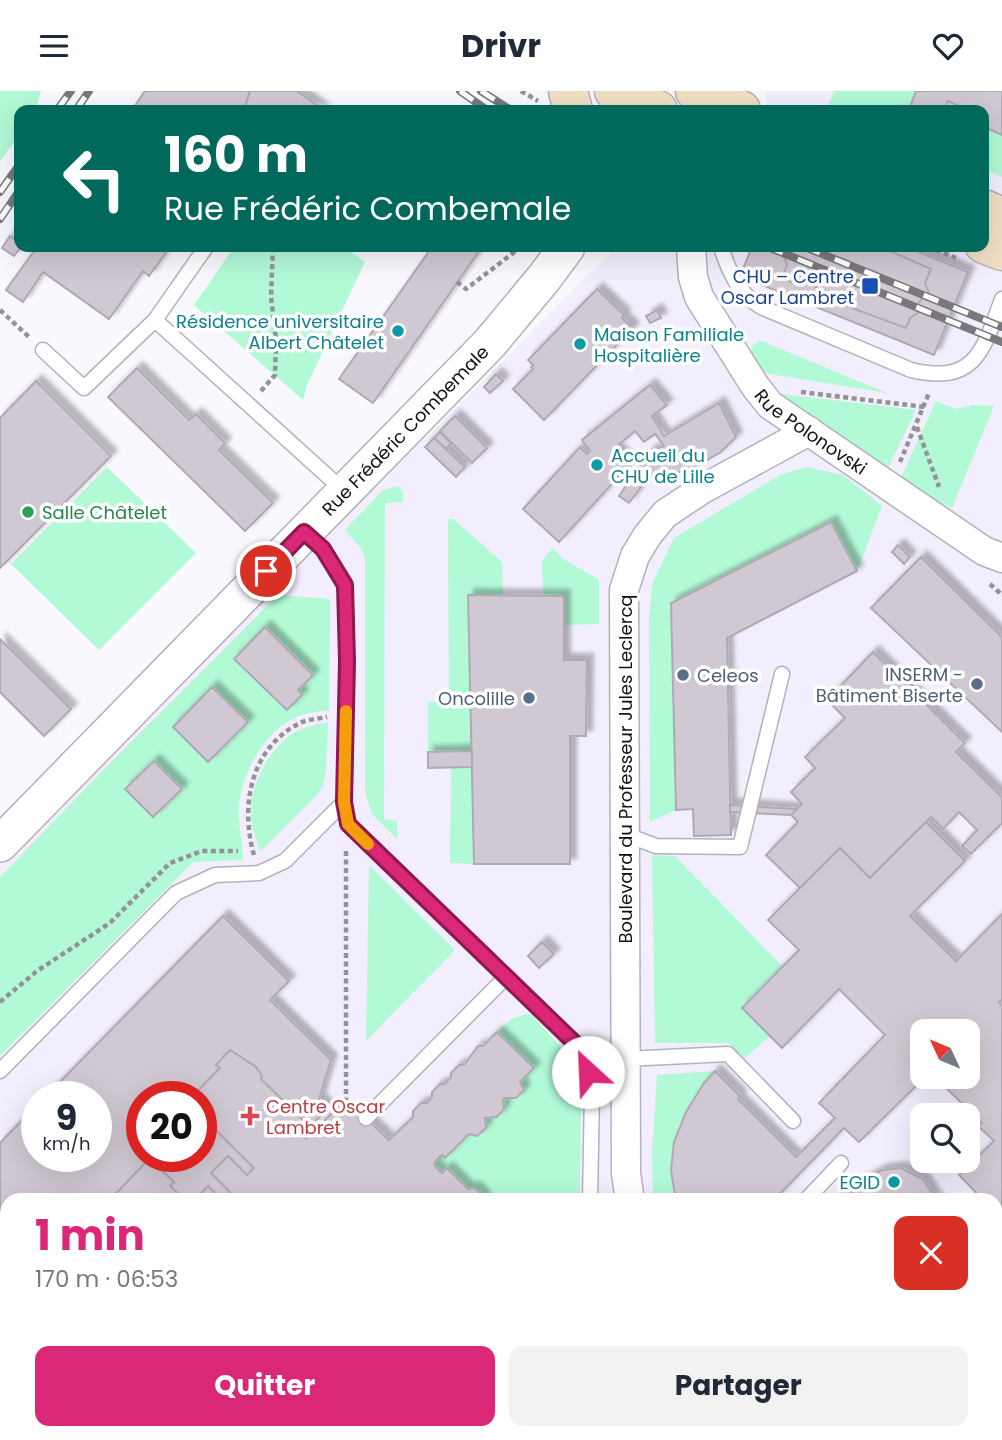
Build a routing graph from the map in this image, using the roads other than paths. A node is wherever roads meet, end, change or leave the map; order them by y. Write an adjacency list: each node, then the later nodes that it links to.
1 (614, 91): 3 (main road)
2 (695, 91): 4 (main road)
3 (646, 105)
4 (740, 105)
5 (203, 252): 10 (lane)
6 (563, 252): 13 (street, Rue Frédéric Combemale)
7 (691, 252): 12 (street, Rue Polonovski)
8 (723, 252): 9 (lane)
9 (1001, 306)
10 (155, 320): 11 (lane); 13 (lane)
11 (43, 350)
12 (809, 431): 15 (street, Rue Polonovski); 18 (street, Boulevard du Professeur Jules Leclercq)
13 (344, 491): 14 (street, Rue Frédéric Combemale)
14 (304, 532): 17 (lane); 19 (street, Rue Frédéric Combemale)
15 (1002, 558)
16 (782, 674): 18 (lane)
17 (344, 802): 20 (lane); 22 (lane)
18 (624, 834): 21 (street, Boulevard du Professeur Jules Leclercq)
19 (0, 844)
20 (506, 977): 23 (lane); 26 (lane)
21 (625, 1059): 24 (lane); 27 (street, Boulevard du Professeur Jules Leclercq)
22 (0, 1071)
23 (366, 1118)
24 (793, 1122)
25 (841, 1163): 28 (lane)
26 (590, 1193)
27 (629, 1193)
28 (813, 1193)

